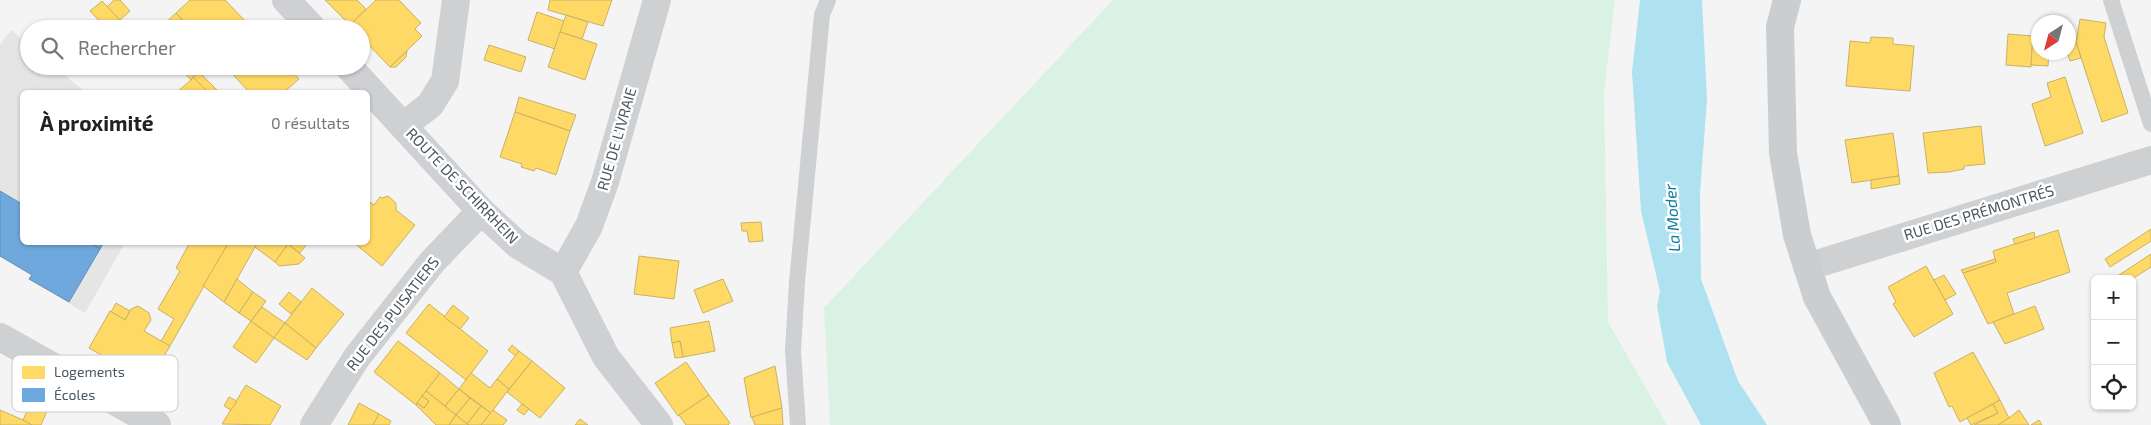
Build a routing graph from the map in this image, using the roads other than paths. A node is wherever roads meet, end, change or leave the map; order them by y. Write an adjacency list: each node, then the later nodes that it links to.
1 (286, 0): 7 (street)
2 (456, 0): 12 (street)
3 (657, 0): 16 (street, RUE DE L'IVRAIE)
4 (828, 0): 23 (lane)
5 (1787, 0): 15 (main road)
6 (2111, 0): 11 (lane)
7 (305, 20)
8 (356, 75): 9 (street, ROUTE DE SCHIRRHEIN)
9 (370, 90)
10 (370, 90): 12 (street, ROUTE DE SCHIRRHEIN)
11 (2151, 124)
12 (403, 126): 14 (street, ROUTE DE SCHIRRHEIN)
13 (2151, 160): 15 (street, RUE DES PRÉMONTRÉS)
14 (481, 211): 16 (street, ROUTE DE SCHIRRHEIN); 21 (street, RUE DES PUISATIERS)
15 (1807, 267): 24 (main road)
16 (563, 272): 22 (street)
17 (0, 337): 18 (street)
18 (32, 355)
19 (134, 412): 20 (street)
20 (157, 425)
21 (314, 425)
22 (659, 425)
23 (798, 425)
24 (1887, 425)

